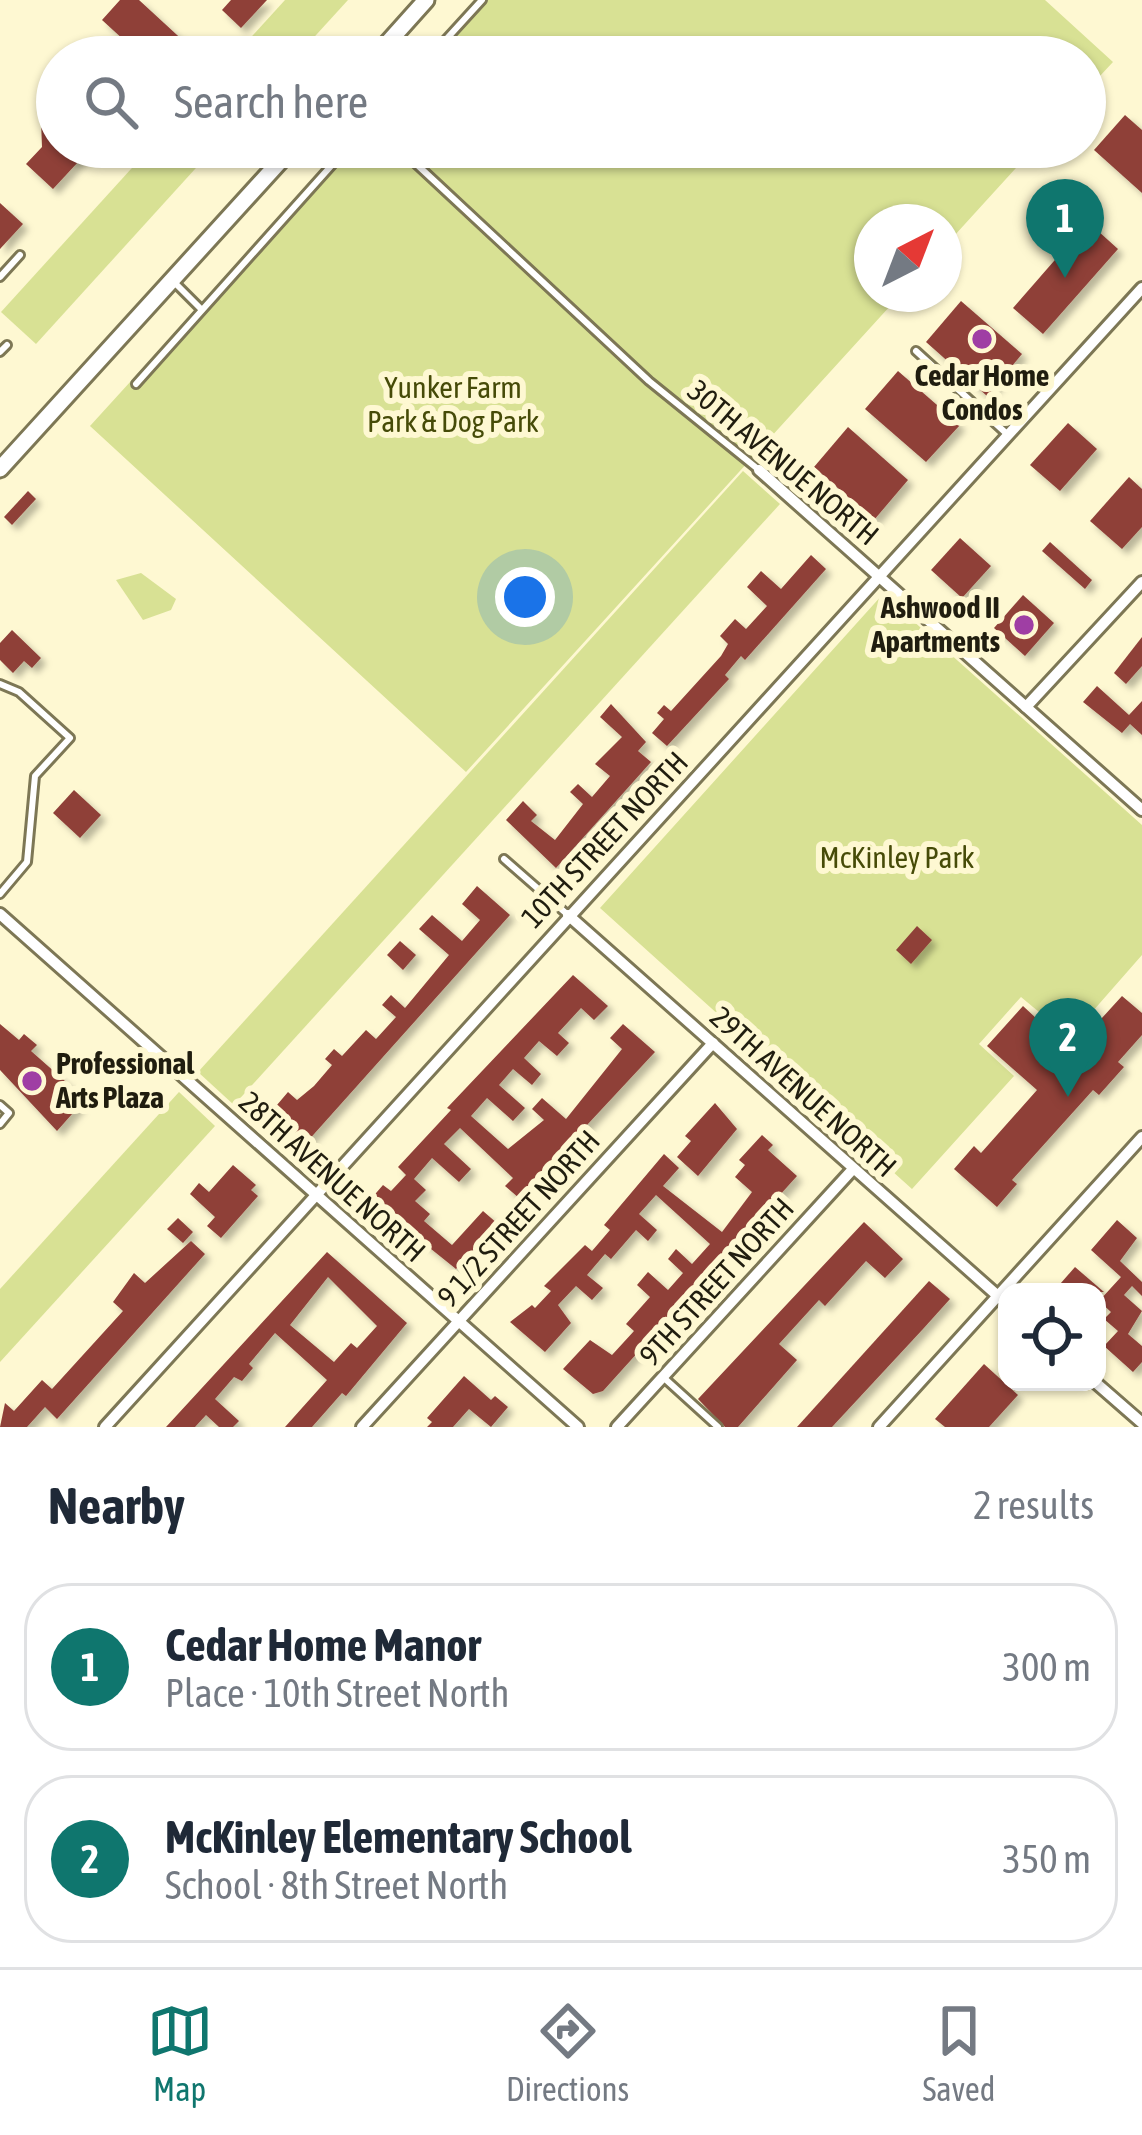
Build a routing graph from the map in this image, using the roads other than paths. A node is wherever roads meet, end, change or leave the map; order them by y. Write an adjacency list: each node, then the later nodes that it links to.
1 (426, 0): 3 (main road)
2 (482, 0): 4 (lane)
3 (394, 36)
4 (449, 36)
5 (274, 168): 10 (main road)
6 (329, 168): 12 (lane)
7 (420, 168): 19 (lane, 30TH AVENUE NORTH)
8 (20, 255): 9 (lane)
9 (0, 277)
10 (172, 280): 12 (lane); 18 (main road)
11 (1142, 288): 17 (street, 10TH STREET NORTH)
12 (201, 309): 16 (lane)
13 (7, 345): 14 (lane)
14 (0, 352)
15 (916, 352): 17 (lane)
16 (136, 384)
17 (1009, 436): 20 (street, 10TH STREET NORTH)
18 (0, 469)
19 (759, 470): 20 (street, 30TH AVENUE NORTH)
20 (880, 578): 23 (street, 30TH AVENUE NORTH); 28 (street, 10TH STREET NORTH)
21 (1142, 582): 23 (street)
22 (0, 684): 26 (lane)
23 (1026, 707): 24 (street, 30TH AVENUE NORTH)
24 (1142, 809)
25 (504, 860): 28 (lane)
26 (0, 894)
27 (0, 914): 34 (street, 28TH AVENUE NORTH)
28 (568, 915): 29 (street, 29TH AVENUE NORTH); 34 (street, 10TH STREET NORTH)
29 (712, 1043): 33 (street, 29TH AVENUE NORTH); 36 (street, 9 1/2 STREET NORTH)
30 (0, 1105): 31 (lane)
31 (0, 1124)
32 (1142, 1137): 35 (street)
33 (853, 1169): 35 (street, 29TH AVENUE NORTH); 37 (street, 9TH STREET NORTH)
34 (314, 1194): 36 (street, 28TH AVENUE NORTH); 40 (street, 10TH STREET NORTH)
35 (997, 1294): 45 (street)
36 (458, 1322): 41 (street, 9 1/2 STREET NORTH); 42 (street, 28TH AVENUE NORTH)
37 (663, 1377): 43 (street, 9TH STREET NORTH); 44 (lane)
38 (1106, 1391): 39 (street)
39 (1138, 1421)
40 (105, 1427)
41 (362, 1427)
42 (578, 1427)
43 (617, 1427)
44 (718, 1427)
45 (879, 1427)

